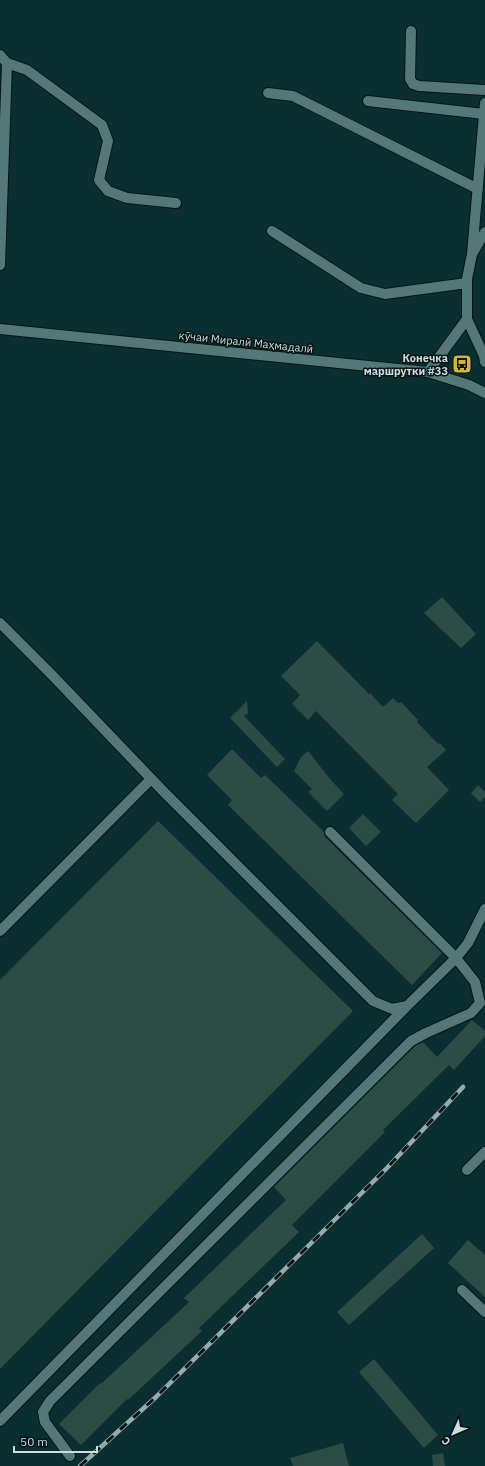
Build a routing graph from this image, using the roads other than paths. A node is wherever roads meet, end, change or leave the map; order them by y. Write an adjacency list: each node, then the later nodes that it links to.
1 (412, 31): 4 (street)
2 (0, 55): 3 (street)
3 (7, 63): 10 (street); 14 (street)
4 (485, 90)
5 (268, 93): 9 (street)
6 (368, 101): 8 (street)
7 (485, 102): 8 (street)
8 (484, 114): 9 (street)
9 (478, 189): 13 (street)
10 (176, 203)
11 (272, 231): 15 (street)
12 (485, 232): 13 (street)
13 (472, 254): 15 (street)
14 (0, 265)
15 (467, 282): 16 (street)
16 (467, 319): 18 (street); 19 (street)
17 (0, 329): 19 (street, кӯчаи Миралӣ Маҳмадалӣ)
18 (485, 358)
19 (428, 372): 20 (street, кӯчаи Миралӣ Маҳмадалӣ)
20 (485, 393)
21 (0, 623): 22 (street)
22 (151, 779): 25 (street); 27 (street)
23 (330, 832): 26 (street)
24 (485, 909): 26 (street)
25 (0, 930)
26 (456, 958): 27 (street); 33 (street)
27 (407, 1006): 32 (street)
28 (485, 1152): 29 (street)
29 (467, 1170)
30 (462, 1290): 31 (street)
31 (485, 1312)
32 (0, 1421)
33 (70, 1456)

